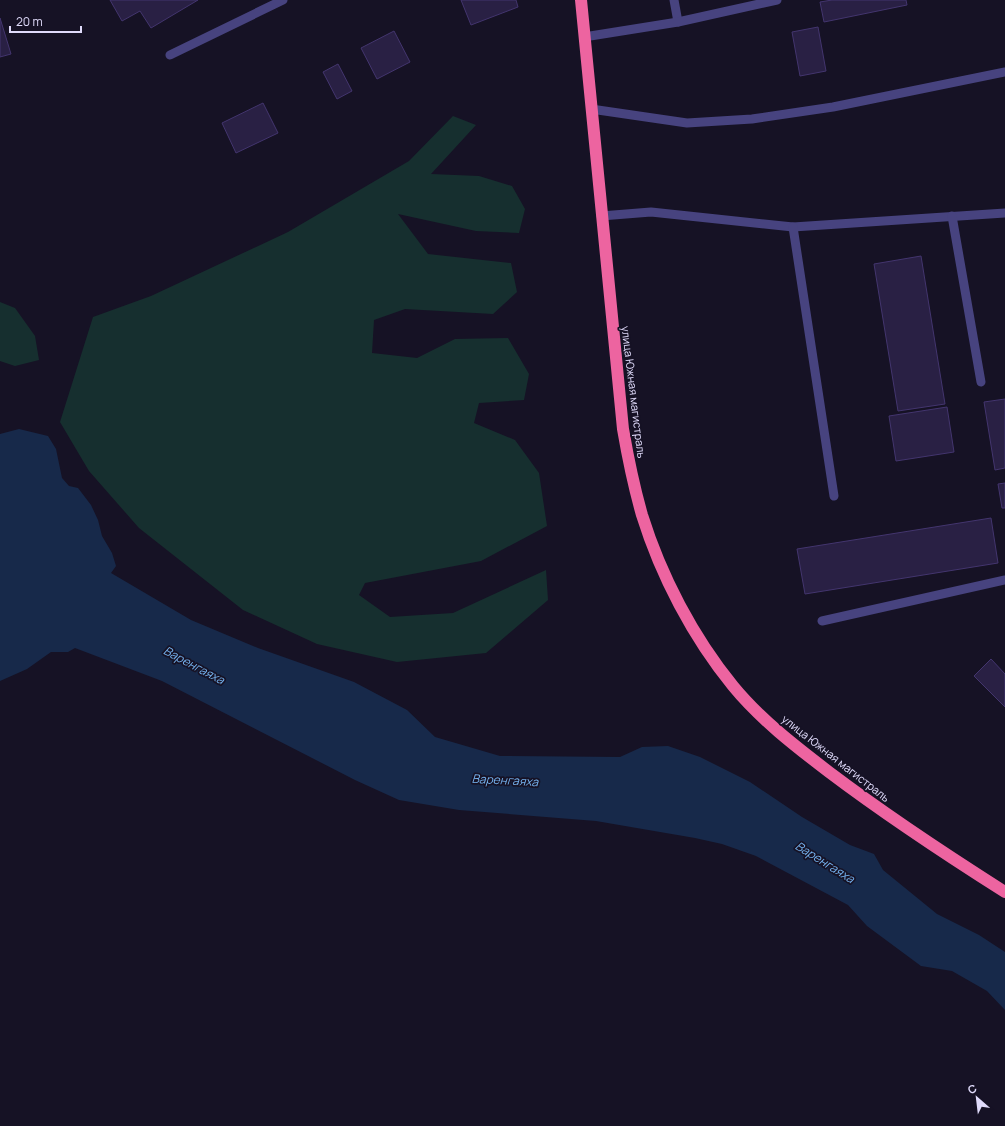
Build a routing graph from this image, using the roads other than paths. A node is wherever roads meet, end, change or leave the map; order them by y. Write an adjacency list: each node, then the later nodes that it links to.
1 (283, 0): 7 (lane)
2 (581, 0): 6 (highway, улица Южная магистраль)
3 (674, 0): 5 (lane)
4 (777, 0): 5 (lane)
5 (678, 22): 6 (lane)
6 (584, 37): 9 (highway, улица Южная магистраль)
7 (170, 55)
8 (1005, 72): 9 (lane)
9 (591, 109): 11 (highway, улица Южная магистраль)
10 (1005, 213): 12 (lane)
11 (601, 216): 13 (lane); 18 (highway, улица Южная магистраль)
12 (952, 216): 13 (lane); 14 (lane)
13 (793, 227): 15 (lane)
14 (981, 382)
15 (834, 496)
16 (1005, 580): 17 (lane)
17 (822, 621)
18 (1005, 892)

